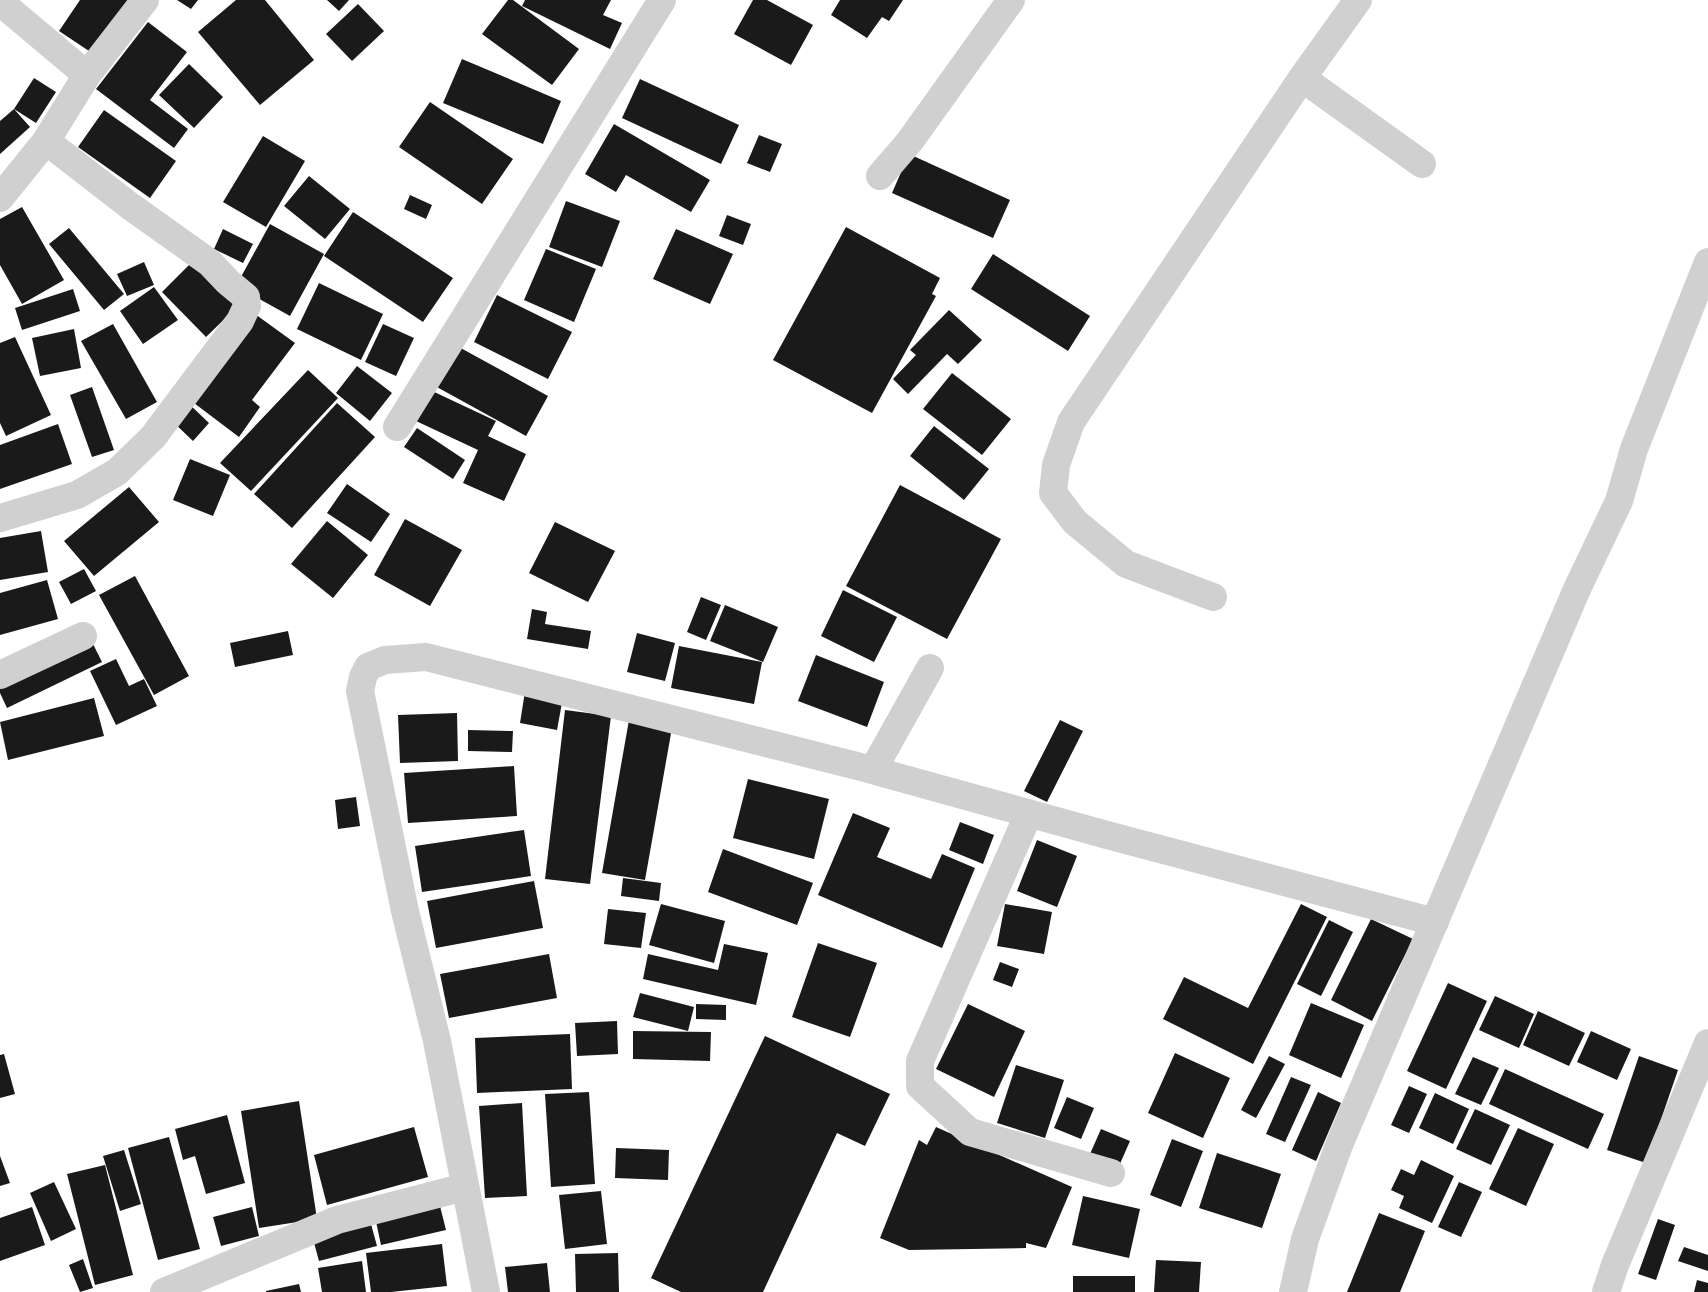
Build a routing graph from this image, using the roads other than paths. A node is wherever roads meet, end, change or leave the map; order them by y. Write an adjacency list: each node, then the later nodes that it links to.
1 (145, 0): 6 (street)
2 (662, 0): 13 (street)
3 (1011, 0): 10 (street)
4 (1358, 0): 7 (street)
5 (0, 2): 6 (street)
6 (87, 75): 8 (street)
7 (1302, 78): 9 (street); 15 (street)
8 (46, 141): 11 (street); 14 (street)
9 (1422, 164)
10 (880, 176)
11 (0, 198)
12 (1708, 262): 21 (street)
13 (397, 428)
14 (0, 518)
15 (1213, 597)
16 (83, 636): 18 (street)
17 (930, 668): 19 (street)
18 (0, 675)
19 (873, 770): 20 (street); 24 (street)
20 (1029, 813): 21 (street); 23 (street)
21 (1435, 922): 27 (street)
22 (1708, 1043): 28 (street)
23 (1111, 1173)
24 (465, 1187): 25 (street); 26 (street)
25 (164, 1292)
26 (486, 1292)
27 (1293, 1292)
28 (1606, 1292)

